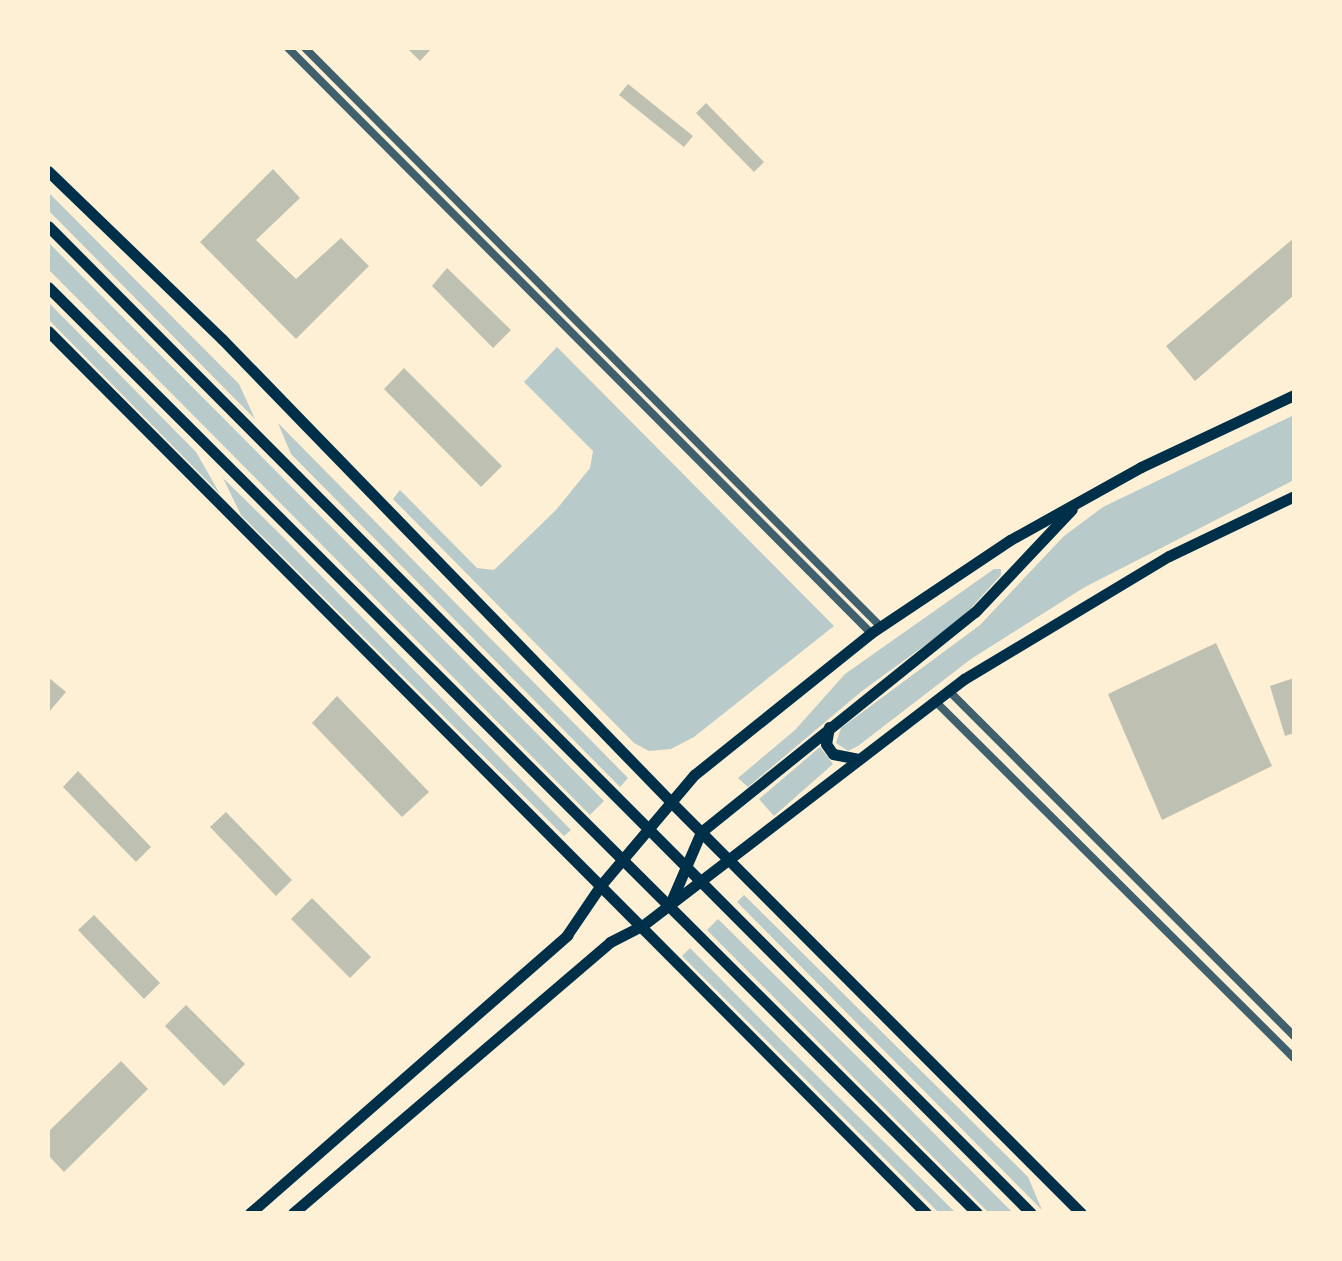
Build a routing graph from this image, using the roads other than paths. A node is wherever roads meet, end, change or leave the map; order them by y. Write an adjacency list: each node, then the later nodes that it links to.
1 (288, 48): 10 (street)
2 (305, 48): 10 (street)
3 (48, 171): 15 (highway)
4 (48, 226): 16 (highway)
5 (48, 287): 18 (highway)
6 (48, 331): 22 (highway)
7 (1294, 395): 9 (highway)
8 (1294, 496): 11 (highway)
9 (1081, 500): 10 (highway); 13 (highway)
10 (876, 629): 15 (highway)
11 (949, 691): 12 (highway); 25 (street)
12 (935, 701): 14 (highway); 26 (street)
13 (829, 726): 14 (highway); 17 (highway)
14 (859, 759): 19 (highway)
15 (671, 802): 16 (highway); 17 (highway)
16 (649, 829): 18 (highway); 20 (highway)
17 (701, 832): 19 (highway); 20 (highway)
18 (624, 859): 22 (highway); 23 (highway)
19 (729, 860): 21 (highway); 32 (highway)
20 (686, 867): 21 (highway); 23 (highway)
21 (700, 881): 23 (highway); 31 (highway)
22 (601, 885): 24 (highway); 27 (highway)
23 (670, 905): 24 (highway); 30 (highway)
24 (642, 926): 28 (highway); 29 (highway)
25 (1294, 1036)
26 (1294, 1058)
27 (250, 1213)
28 (293, 1213)
29 (926, 1213)
30 (977, 1213)
31 (1031, 1213)
32 (1081, 1213)

